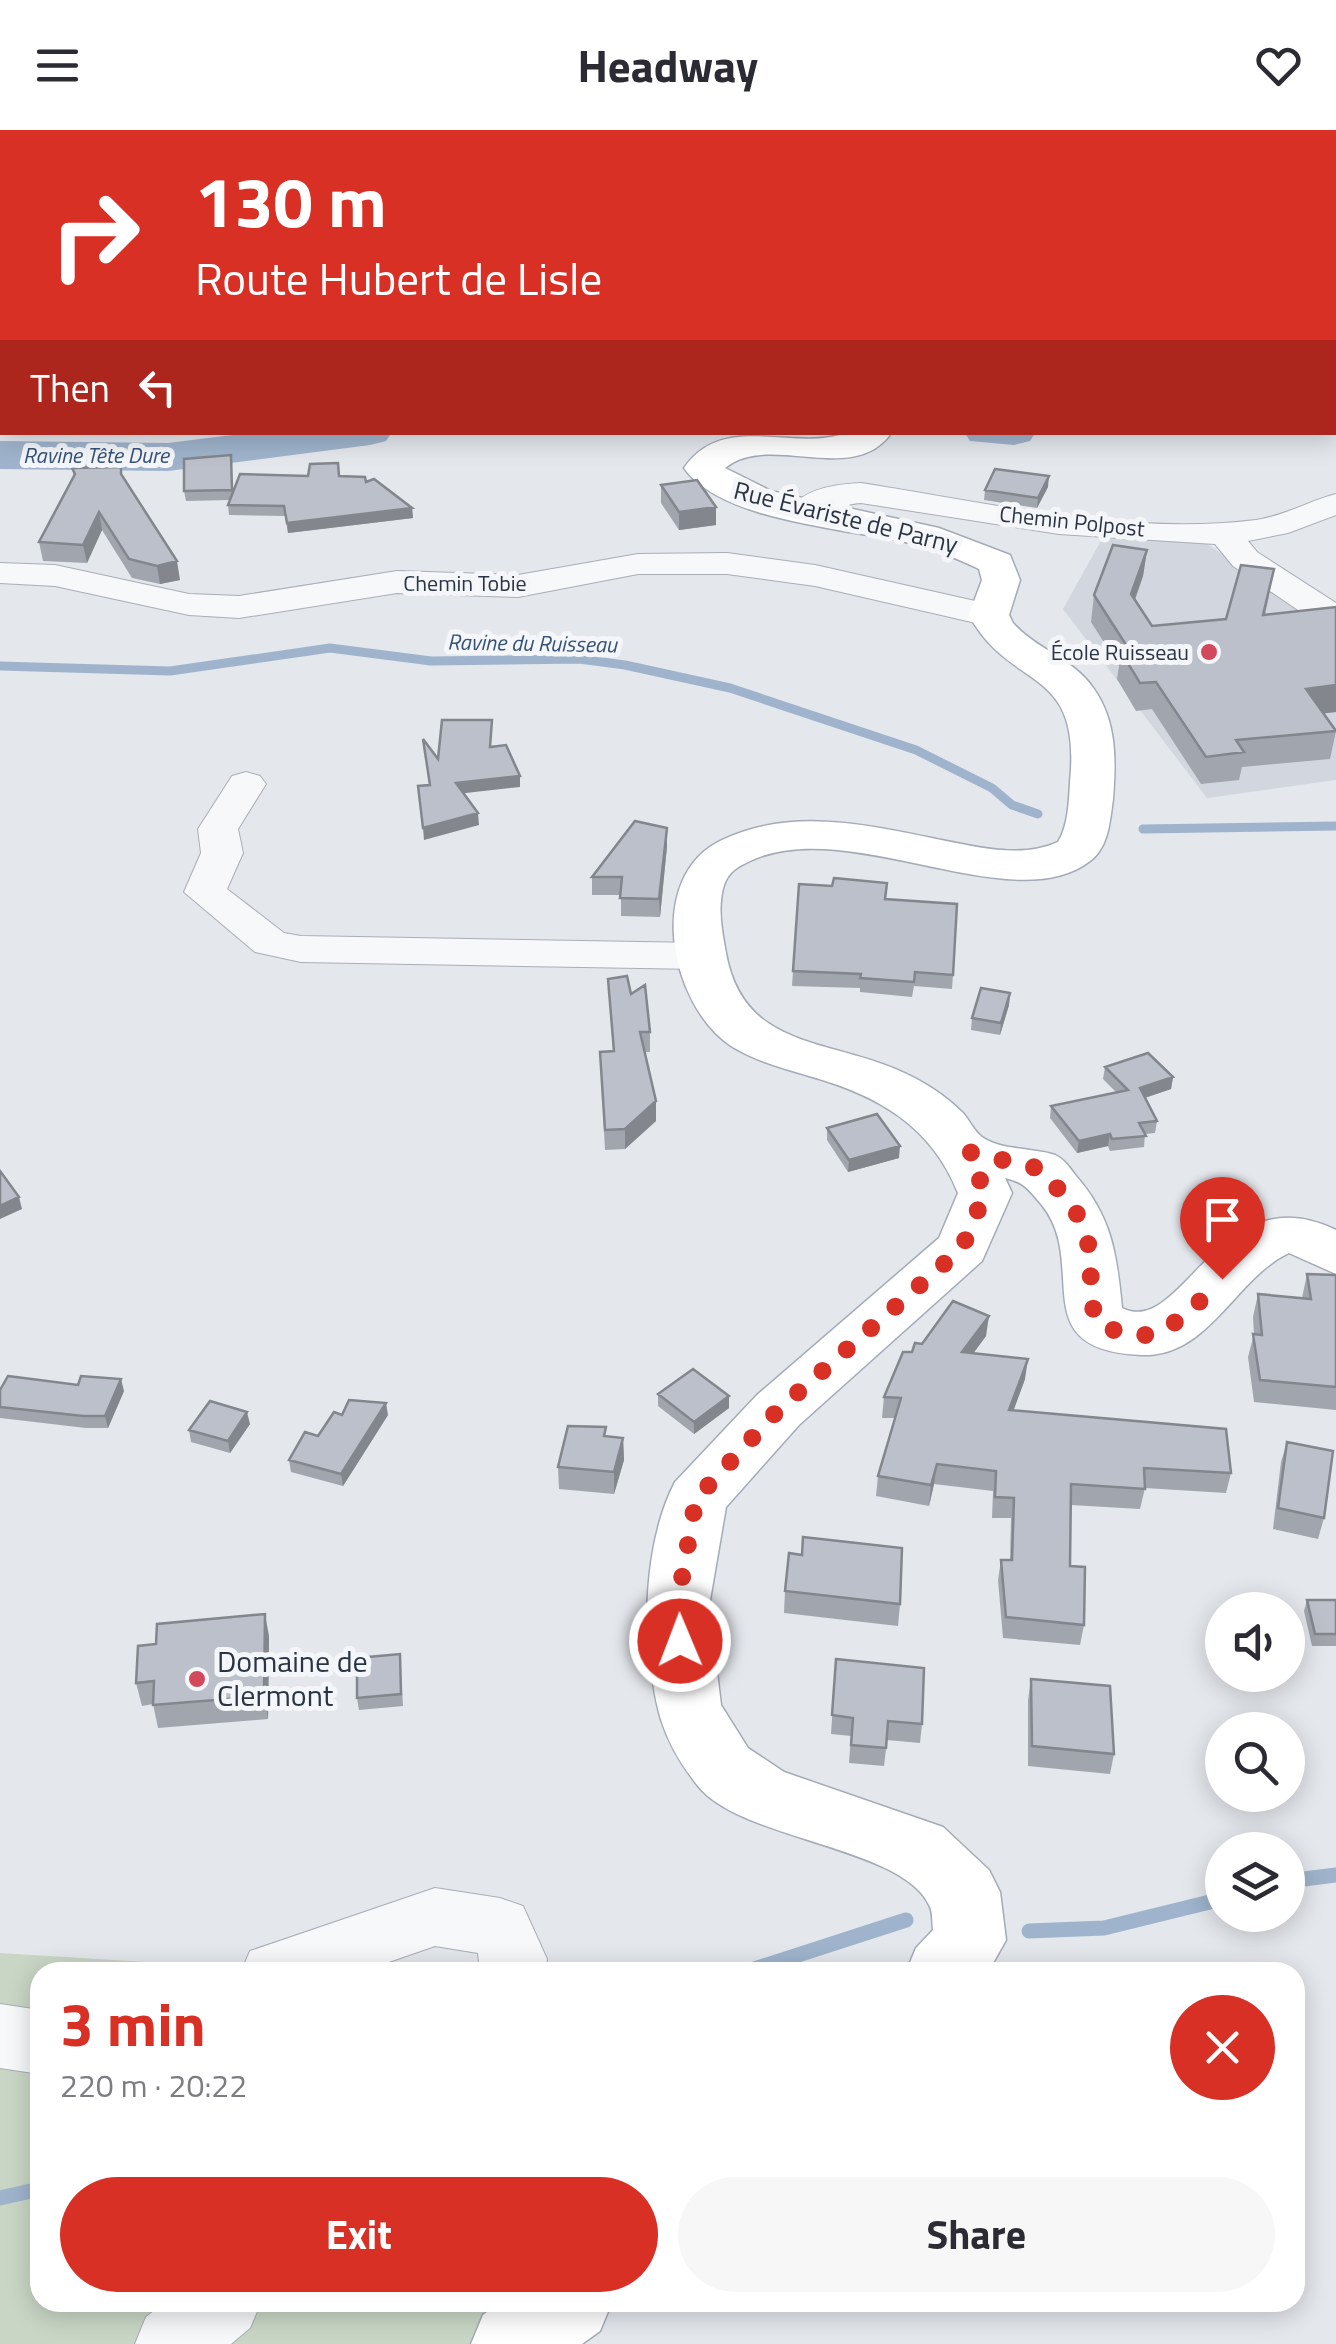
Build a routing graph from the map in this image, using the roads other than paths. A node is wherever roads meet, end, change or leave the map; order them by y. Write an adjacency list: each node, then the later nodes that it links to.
1 (870, 436): 3 (main road, Rue Évariste de Parny)
2 (1336, 504): 4 (street, Chemin Polpost)
3 (807, 509): 4 (street, Chemin Polpost); 6 (main road, Rue Évariste de Parny)
4 (1225, 534): 7 (street)
5 (0, 574): 6 (street, Chemin Tobie)
6 (989, 615): 9 (main road)
7 (1336, 619)
8 (246, 784): 9 (street)
9 (700, 956): 10 (main road)
10 (969, 1152): 11 (main road); 14 (main road)
11 (1336, 1255)
12 (303, 1962): 13 (street)
13 (514, 1962)
14 (951, 1962)
15 (0, 2036): 16 (street)
16 (30, 2040)
17 (212, 2312): 19 (street)
18 (557, 2312): 20 (main road)
19 (173, 2344)
20 (512, 2344)

